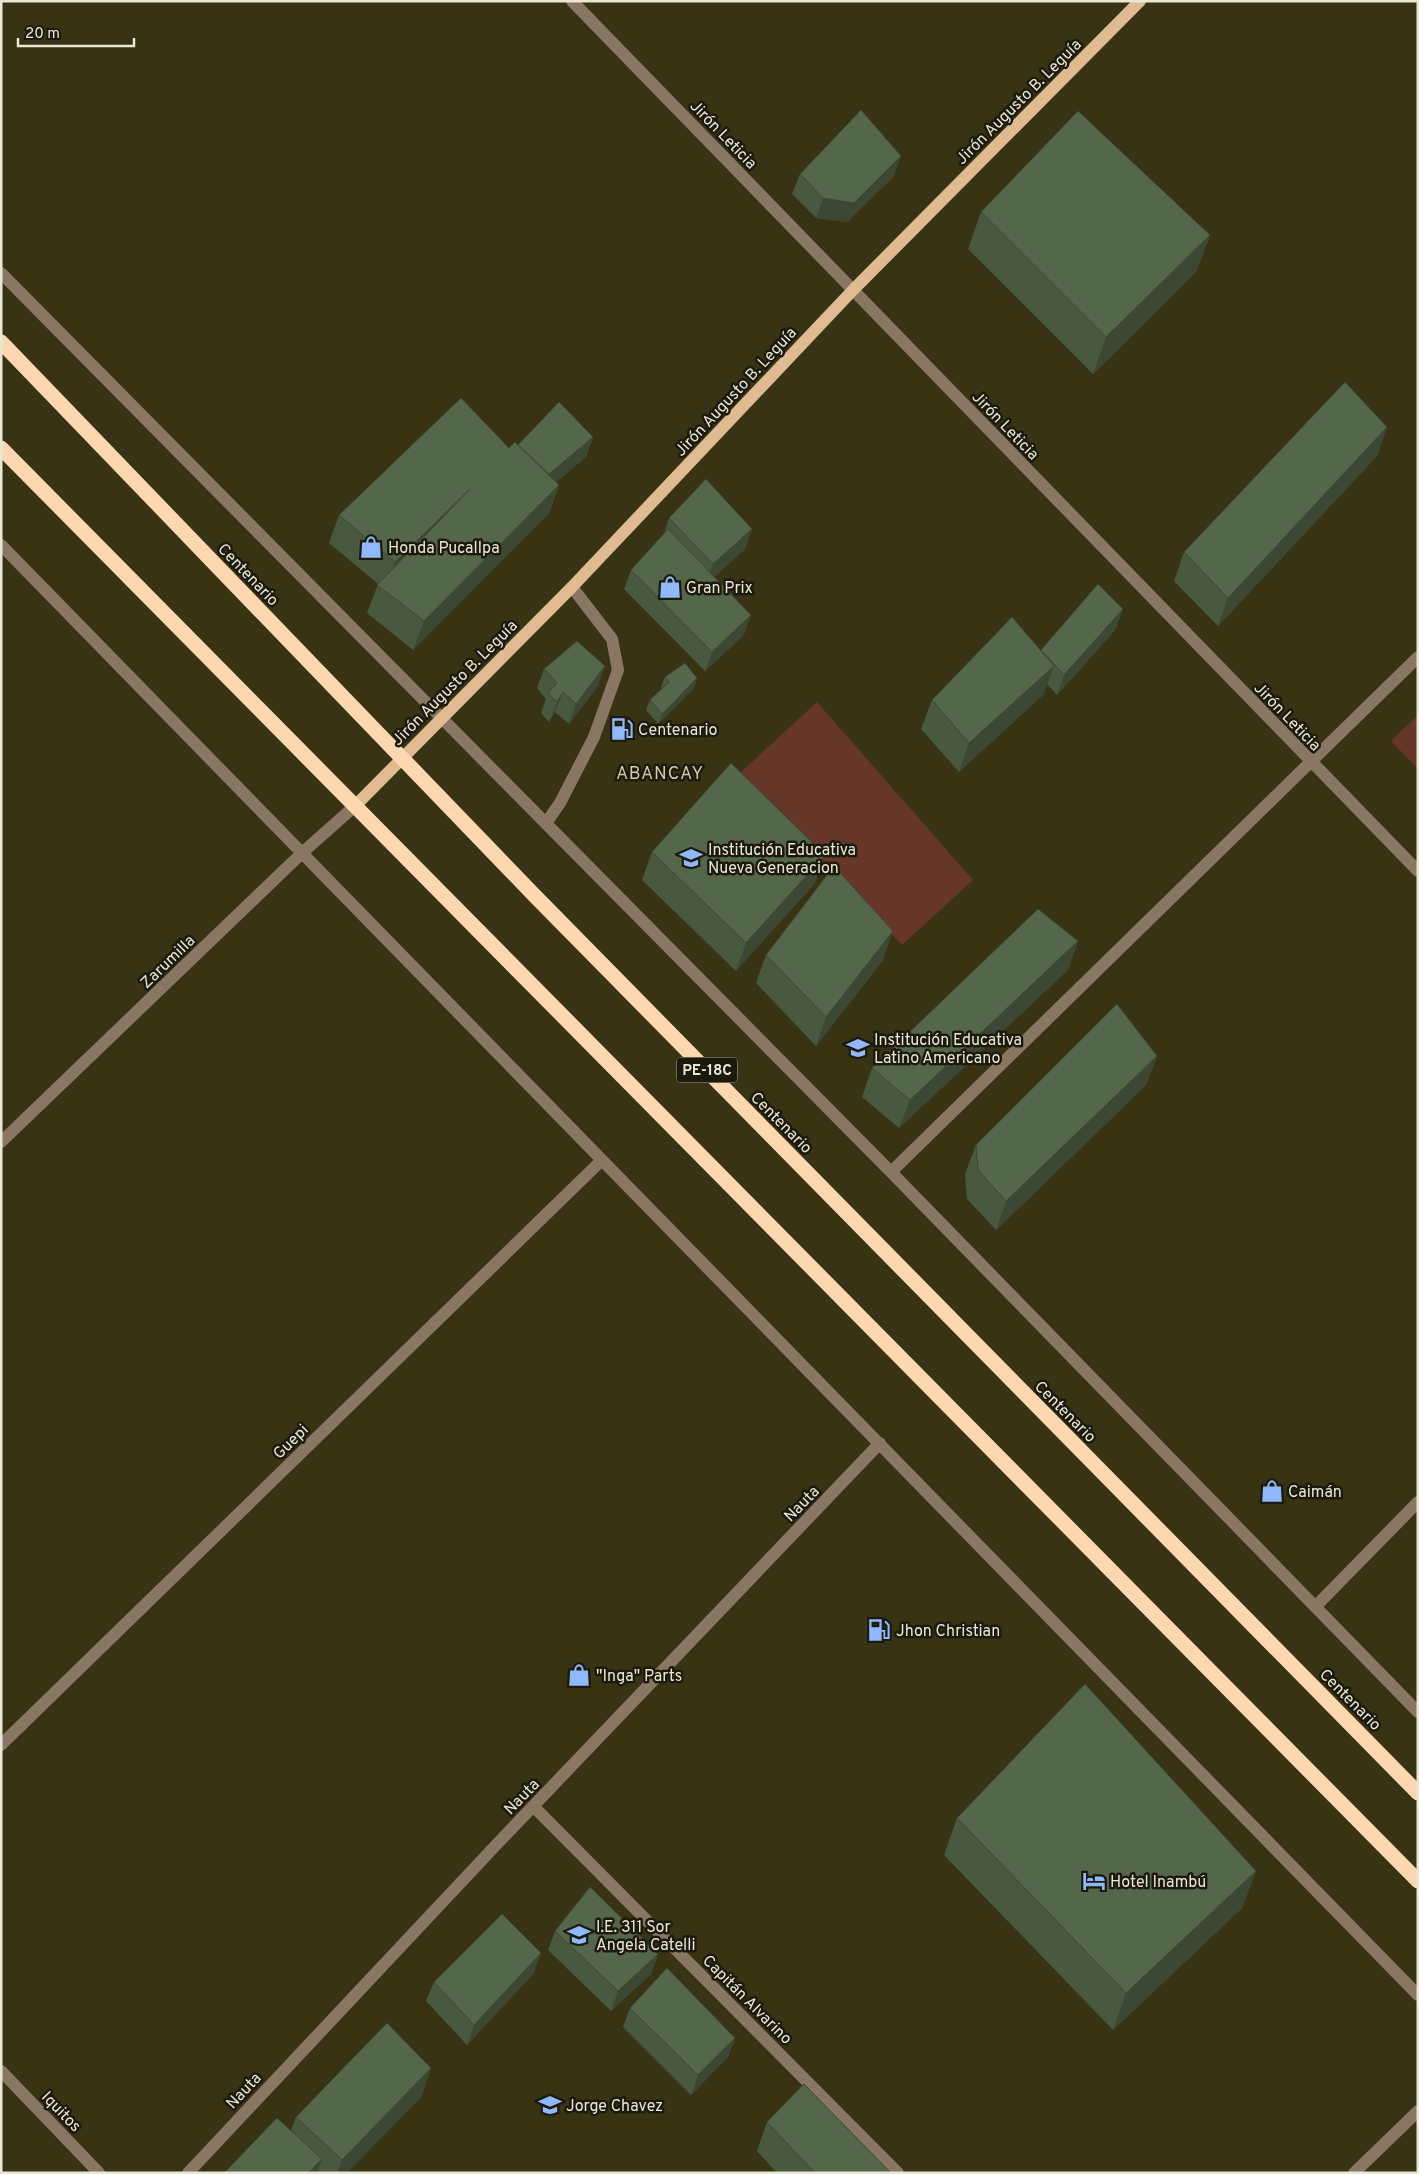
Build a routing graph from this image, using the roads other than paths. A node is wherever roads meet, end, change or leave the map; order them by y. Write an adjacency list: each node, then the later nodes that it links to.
1 (572, 1): 4 (street, Jirón Leticia)
2 (1140, 1): 4 (main road, Jirón Augusto B. Leguía)
3 (1, 273): 10 (street)
4 (853, 290): 8 (main road, Jirón Augusto B. Leguía); 12 (street, Jirón Leticia)
5 (1, 342): 11 (highway, Centenario / PE-18C)
6 (1, 448): 13 (highway)
7 (1, 545): 15 (street)
8 (572, 587): 10 (main road, Jirón Augusto B. Leguía); 14 (street)
9 (1418, 657): 12 (street)
10 (440, 717): 11 (main road, Jirón Augusto B. Leguía); 14 (street)
11 (402, 758): 13 (main road, Jirón Augusto B. Leguía); 25 (highway, Centenario / PE-18C)
12 (1310, 762): 16 (street, Jirón Leticia); 19 (street)
13 (356, 804): 15 (street, Zarumilla); 27 (highway)
14 (546, 823): 19 (street)
15 (302, 853): 17 (street, Zarumilla); 18 (street)
16 (1418, 871)
17 (1, 1142)
18 (602, 1160): 20 (street); 24 (street, Guepi)
19 (891, 1172): 22 (street)
20 (880, 1443): 26 (street, Nauta); 28 (street)
21 (1418, 1502): 22 (street)
22 (1315, 1608): 23 (street)
23 (1418, 1712)
24 (1, 1745)
25 (1418, 1792)
26 (533, 1806): 32 (street, Nauta); 33 (street, Capitán Alvarino)
27 (1418, 1881)
28 (1418, 1995)
29 (1, 2071): 31 (street, Iquitos)
30 (1418, 2112): 34 (street)
31 (100, 2173)
32 (188, 2173)
33 (898, 2173)
34 (1354, 2173)

